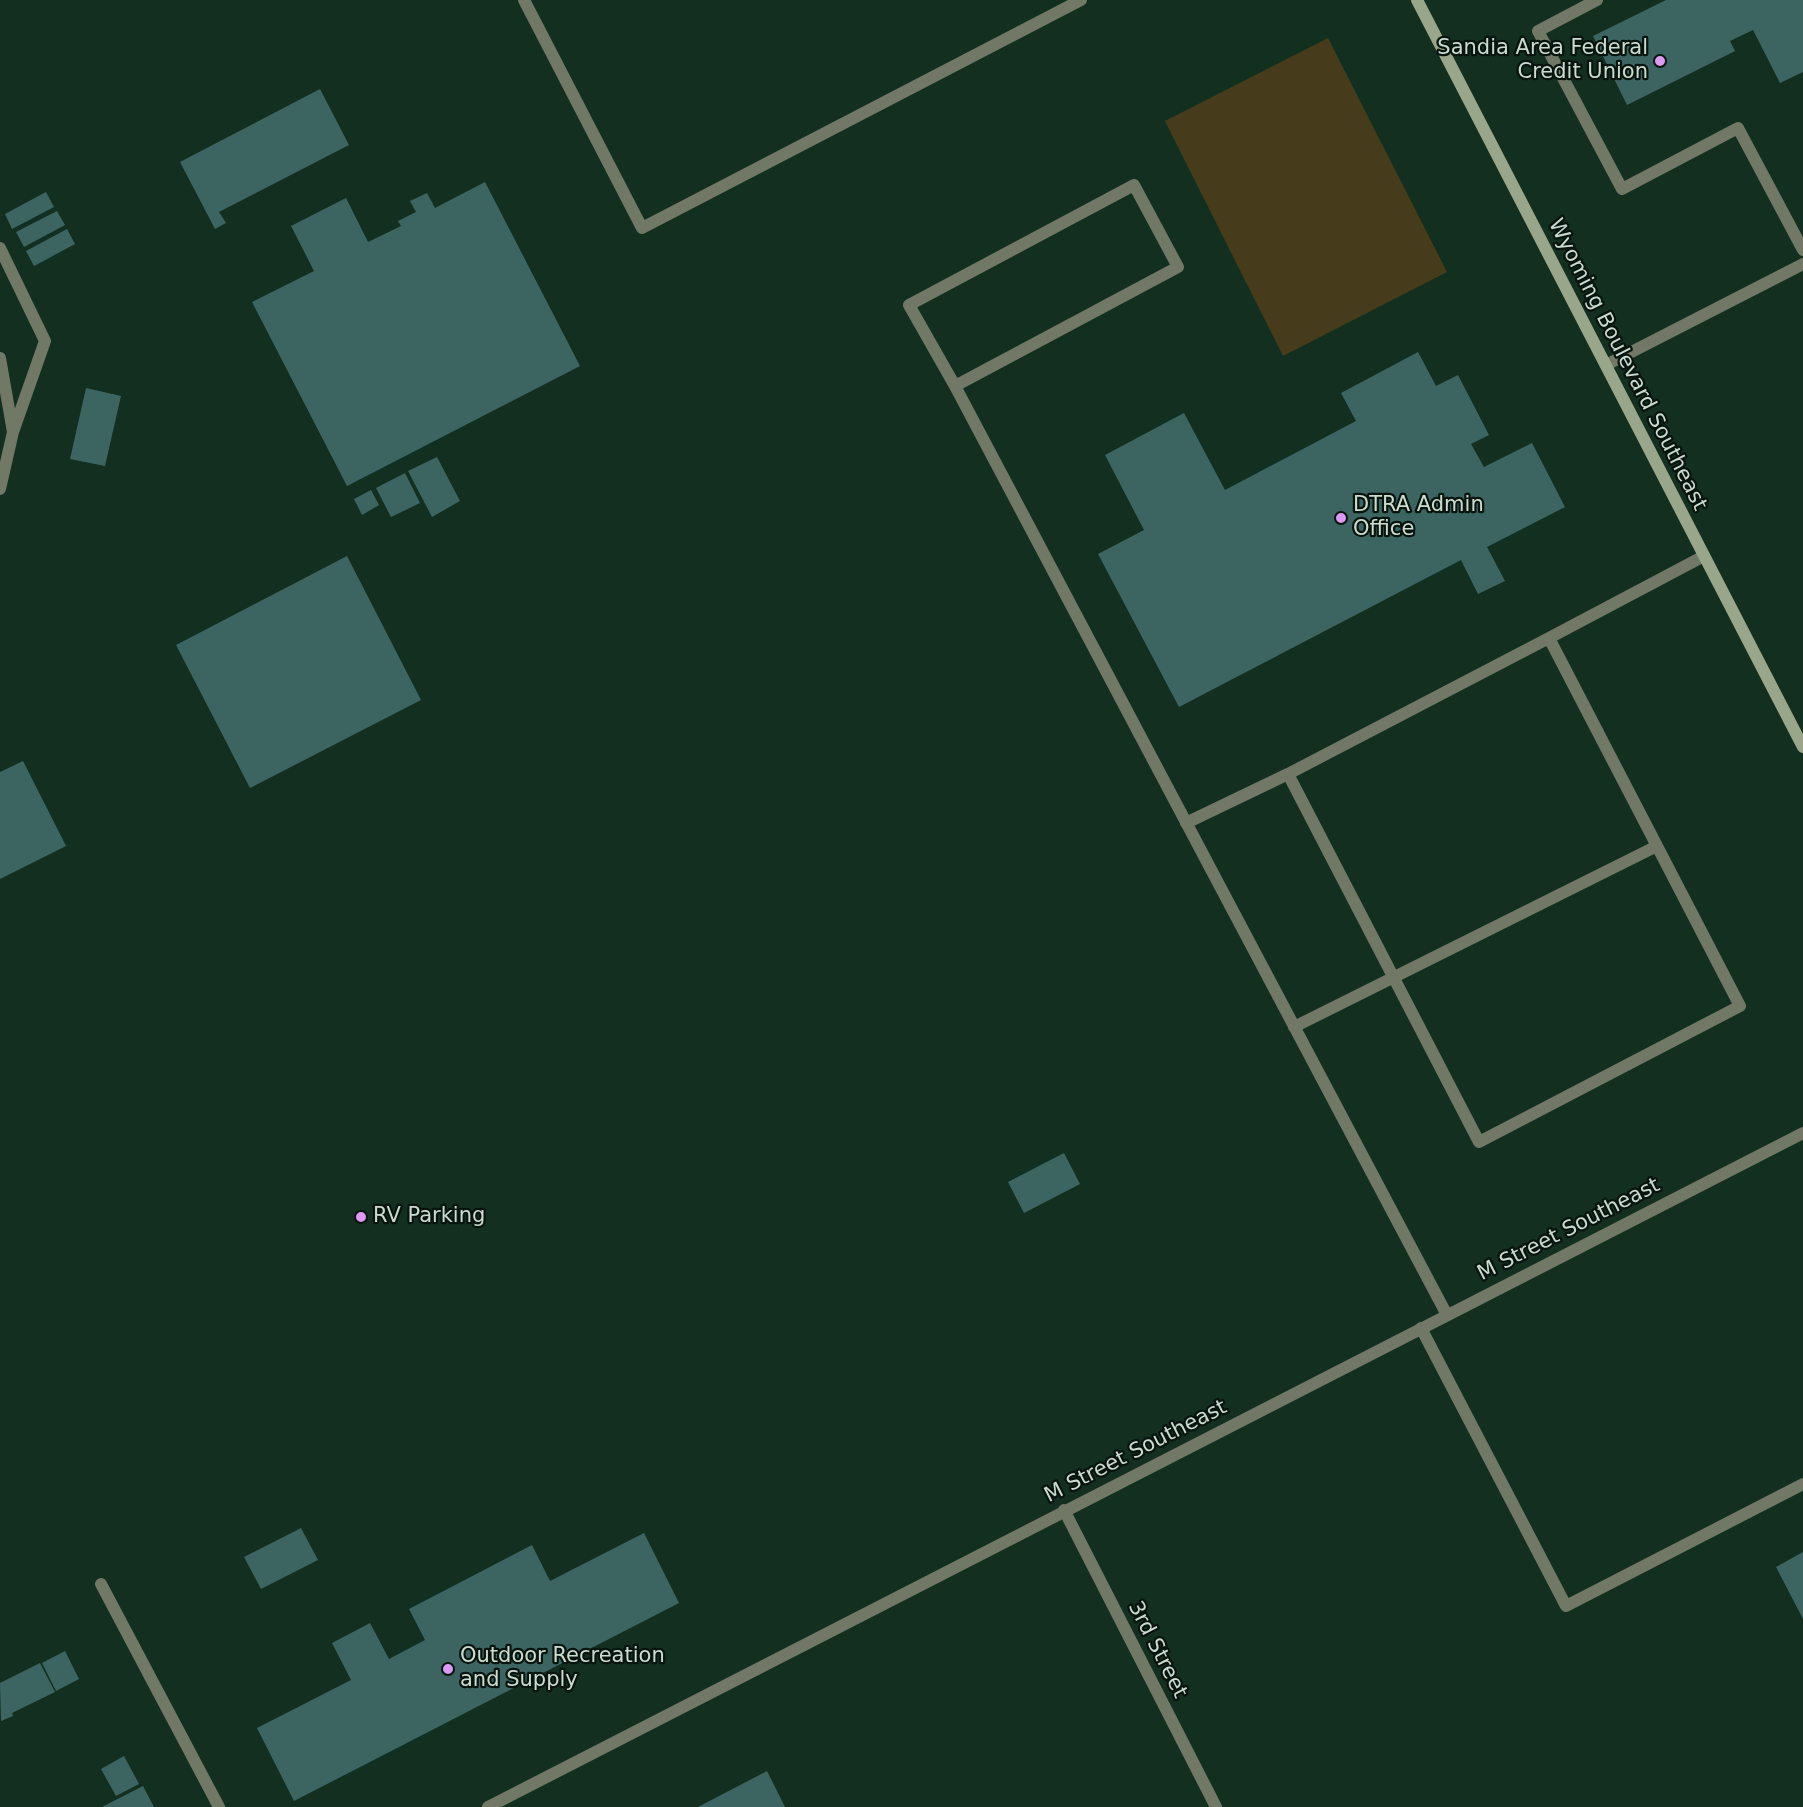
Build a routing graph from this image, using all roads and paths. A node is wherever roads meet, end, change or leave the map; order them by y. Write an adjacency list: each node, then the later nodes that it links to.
1 (524, 0): 2 (street)
2 (1082, 0)
3 (1417, 0): 9 (main road, Wyoming Boulevard Southeast)
4 (1597, 0): 6 (street)
5 (0, 248): 11 (street)
6 (1803, 250)
7 (1803, 264): 9 (street)
8 (0, 358): 11 (street)
9 (1606, 365): 13 (main road, Wyoming Boulevard Southeast)
10 (955, 386): 10 (street); 17 (street)
11 (13, 432): 12 (street)
12 (0, 489)
13 (1704, 556): 14 (street); 15 (main road, Wyoming Boulevard Southeast)
14 (1549, 638): 16 (street); 18 (street)
15 (1803, 747)
16 (1287, 774): 17 (street); 19 (street)
17 (1186, 823): 20 (street)
18 (1657, 846): 19 (street); 19 (street)
19 (1394, 977): 20 (street)
20 (1294, 1027): 22 (street)
21 (1803, 1133): 22 (street, M Street Southeast)
22 (1447, 1315): 23 (street, M Street Southeast)
23 (1420, 1328): 24 (street); 25 (street, M Street Southeast)
24 (1803, 1484)
25 (1064, 1510): 28 (street, M Street Southeast); 29 (street, 3rd Street)
26 (101, 1584): 27 (street)
27 (219, 1807)
28 (488, 1807)
29 (1216, 1807)

